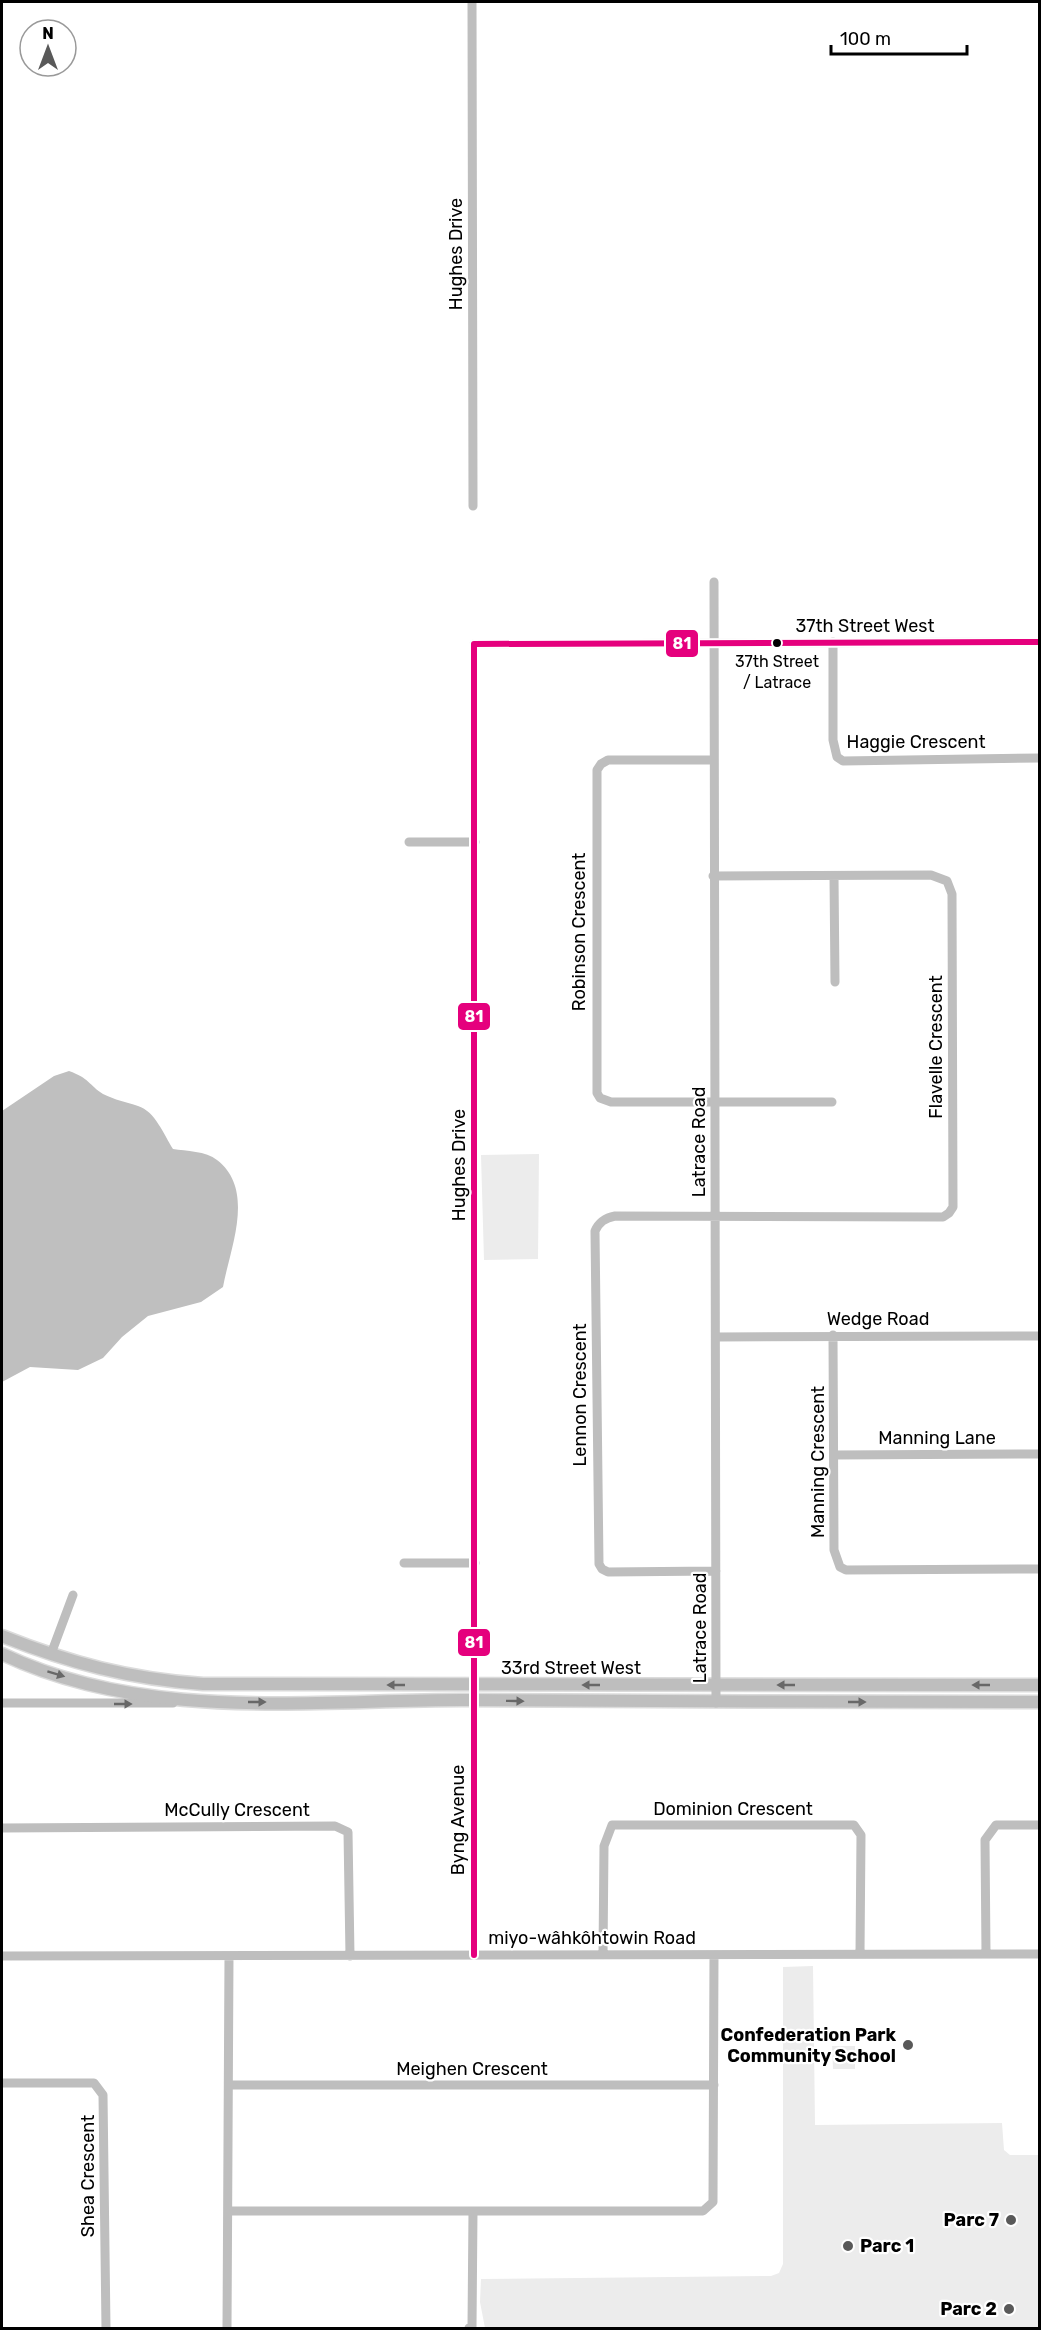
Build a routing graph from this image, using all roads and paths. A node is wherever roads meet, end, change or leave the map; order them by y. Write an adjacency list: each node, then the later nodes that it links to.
1 (472, 2): 2 (street, Hughes Drive)
2 (473, 506)
3 (714, 582): 6 (street, Latrace Road)
4 (833, 642): 5 (street, 37th Street West); 6 (street, 37th Street West); 8 (street, Haggie Crescent)
5 (1040, 642)
6 (714, 643): 7 (street, 37th Street West); 9 (street, Latrace Road)
7 (474, 644): 11 (street, Hughes Drive)
8 (1040, 758)
9 (713, 759): 12 (street, Latrace Road); 15 (street, Robinson Crescent)
10 (409, 842): 11 (street)
11 (475, 842): 24 (street, Hughes Drive)
12 (713, 876): 13 (street, Flavelle Crescent); 15 (street, Latrace Road)
13 (834, 876): 14 (street); 17 (street, Flavelle Crescent)
14 (835, 982)
15 (715, 1102): 16 (street); 17 (street, Latrace Road)
16 (832, 1102)
17 (715, 1216): 19 (street, Latrace Road); 26 (street, Lennon Crescent)
18 (833, 1335): 19 (street, Wedge Road); 20 (street, Wedge Road); 22 (street, Manning Crescent)
19 (717, 1336): 26 (street, Latrace Road)
20 (1040, 1336)
21 (1040, 1454): 22 (street, Manning Lane)
22 (834, 1455): 25 (street, Manning Crescent)
23 (404, 1563): 24 (street)
24 (475, 1563): 33 (street, Hughes Drive)
25 (1040, 1569)
26 (716, 1571): 31 (street, Latrace Road)
27 (73, 1595): 30 (street)
28 (2, 1636): 30 (main road, 33rd Street West)
29 (2, 1654): 37 (main road, 33rd Street West, one-way to 37)
30 (51, 1654): 33 (main road, 33rd Street West, one-way to 30)
31 (716, 1685): 32 (main road, 33rd Street West, one-way to 31); 33 (main road, 33rd Street West, one-way to 33); 38 (street, Latrace Road)
32 (1040, 1685)
33 (475, 1686): 34 (street, Byng Avenue)
34 (475, 1700): 37 (main road, 33rd Street West, one-way to 34); 38 (main road, 33rd Street West, one-way to 38); 45 (street, Byng Avenue)
35 (1040, 1702): 38 (main road, 33rd Street West, one-way to 35)
36 (2, 1703): 37 (street, 33rd Street West, one-way to 37)
37 (199, 1703)
38 (716, 1703)
39 (1040, 1825): 43 (street)
40 (2, 1828): 49 (street, McCully Crescent)
41 (861, 1953): 42 (street, Dominion Crescent); 43 (street, miyo-wâhkôhtowin Road); 46 (street, miyo-wâhkôhtowin Road)
42 (603, 1954): 45 (street, miyo-wâhkôhtowin Road); 46 (street, miyo-wâhkôhtowin Road)
43 (986, 1954): 44 (street, miyo-wâhkôhtowin Road)
44 (1040, 1954)
45 (474, 1955): 49 (street, miyo-wâhkôhtowin Road)
46 (714, 1955): 52 (street)
47 (2, 1956): 48 (street, miyo-wâhkôhtowin Road)
48 (229, 1956): 49 (street, miyo-wâhkôhtowin Road); 51 (street)
49 (350, 1956)
50 (2, 2083): 55 (street, Shea Crescent)
51 (229, 2085): 52 (street, Meighen Crescent); 53 (street)
52 (714, 2085): 54 (street)
53 (228, 2211): 54 (street); 56 (street)
54 (473, 2211): 57 (street)
55 (106, 2328)
56 (228, 2328)
57 (470, 2328)

